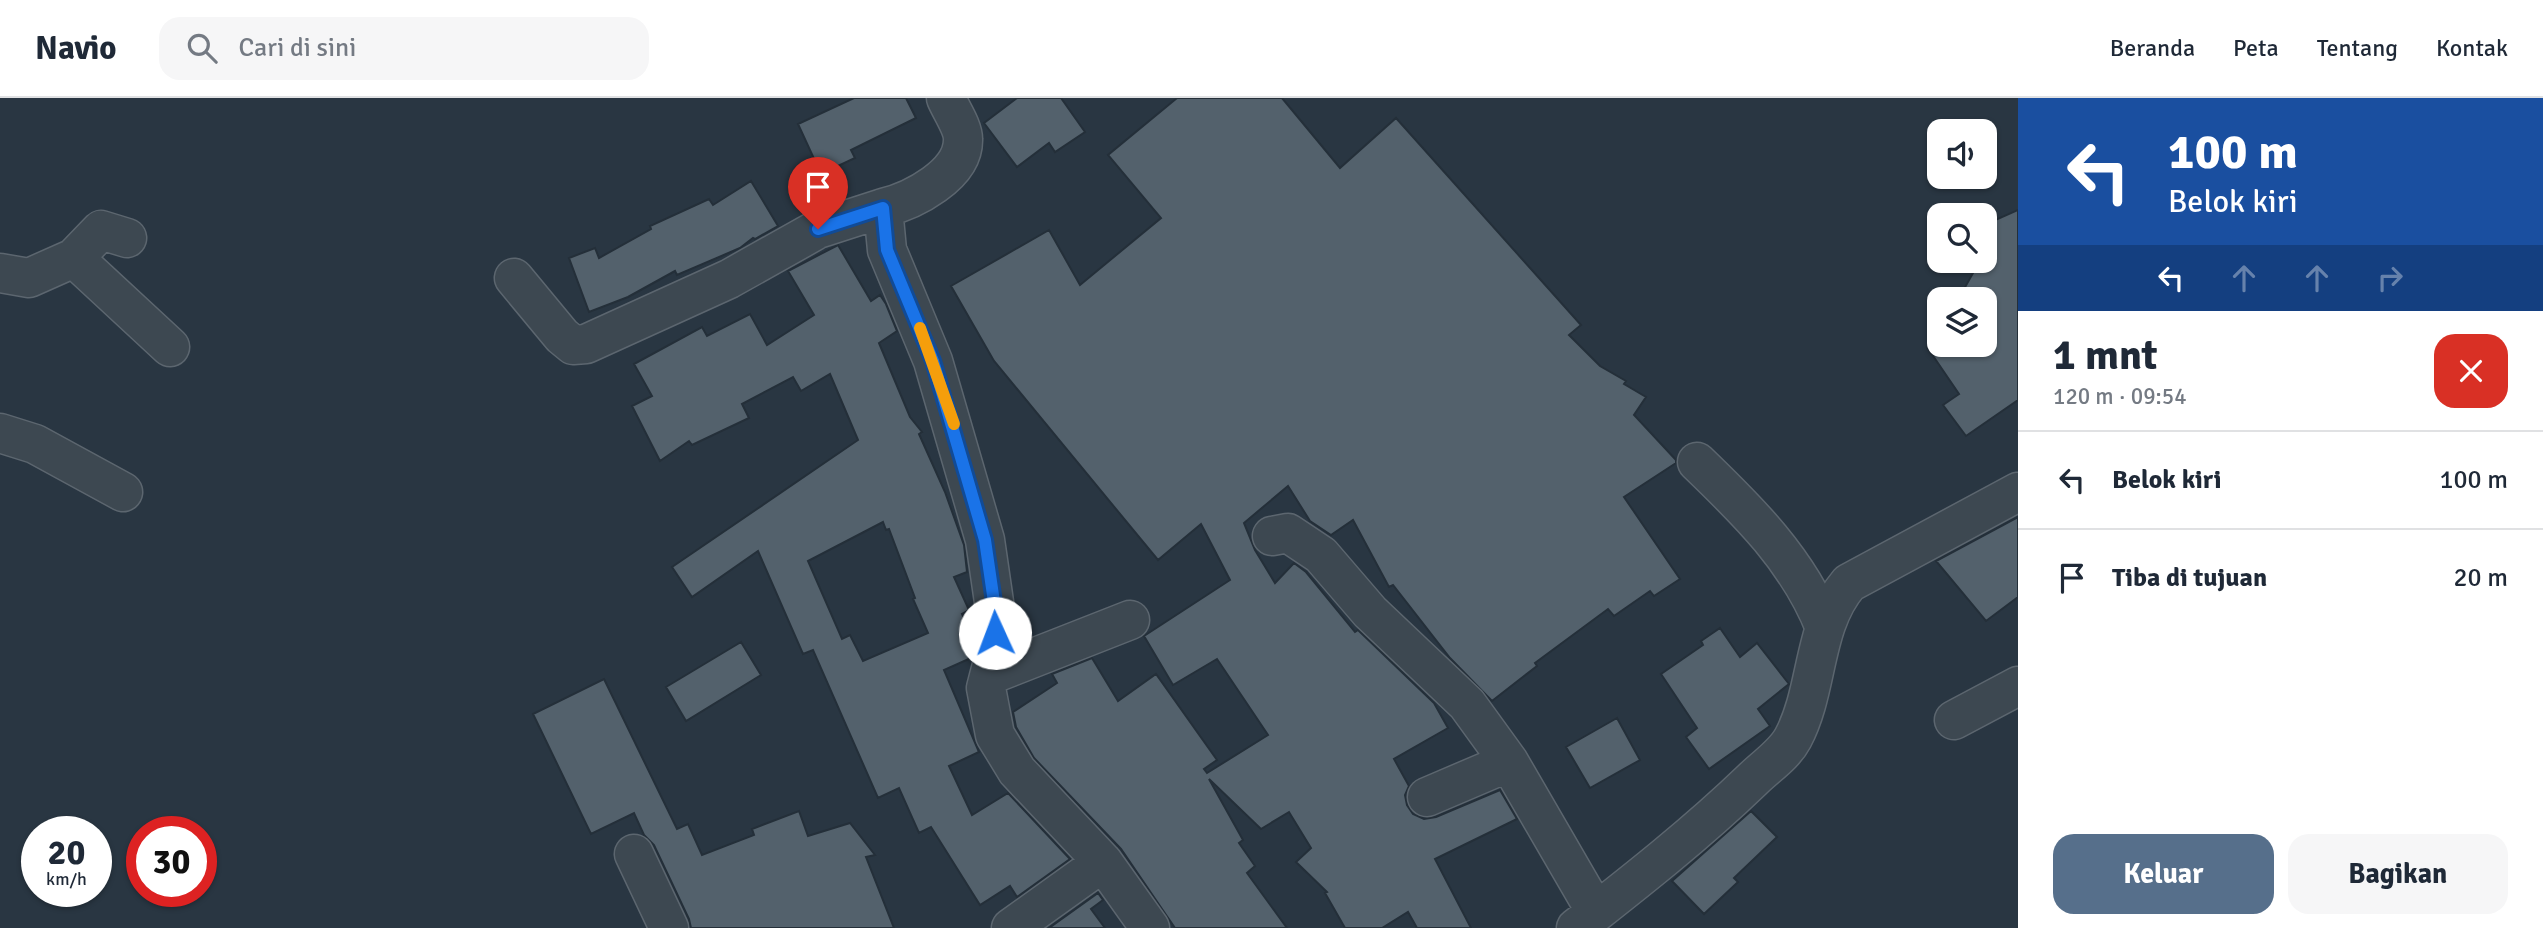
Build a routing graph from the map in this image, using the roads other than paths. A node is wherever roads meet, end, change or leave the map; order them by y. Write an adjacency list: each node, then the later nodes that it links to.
1 (946, 98): 2 (street)
2 (883, 208): 6 (street); 15 (street)
3 (128, 238): 4 (street)
4 (74, 258): 5 (street); 7 (street)
5 (0, 273)
6 (514, 278)
7 (170, 347)
8 (0, 433): 10 (street)
9 (1698, 462): 14 (street)
10 (122, 492)
11 (2018, 492): 14 (street)
12 (1272, 536): 18 (street)
13 (1130, 621): 15 (street)
14 (1825, 628): 22 (street)
15 (990, 675): 21 (street)
16 (2018, 686): 17 (street)
17 (1954, 720)
18 (1509, 761): 19 (street); 22 (street)
19 (1427, 797)
20 (634, 854): 23 (street)
21 (1103, 862): 24 (street); 25 (street)
22 (1586, 920)
23 (669, 928)
24 (1011, 928)
25 (1150, 928)

